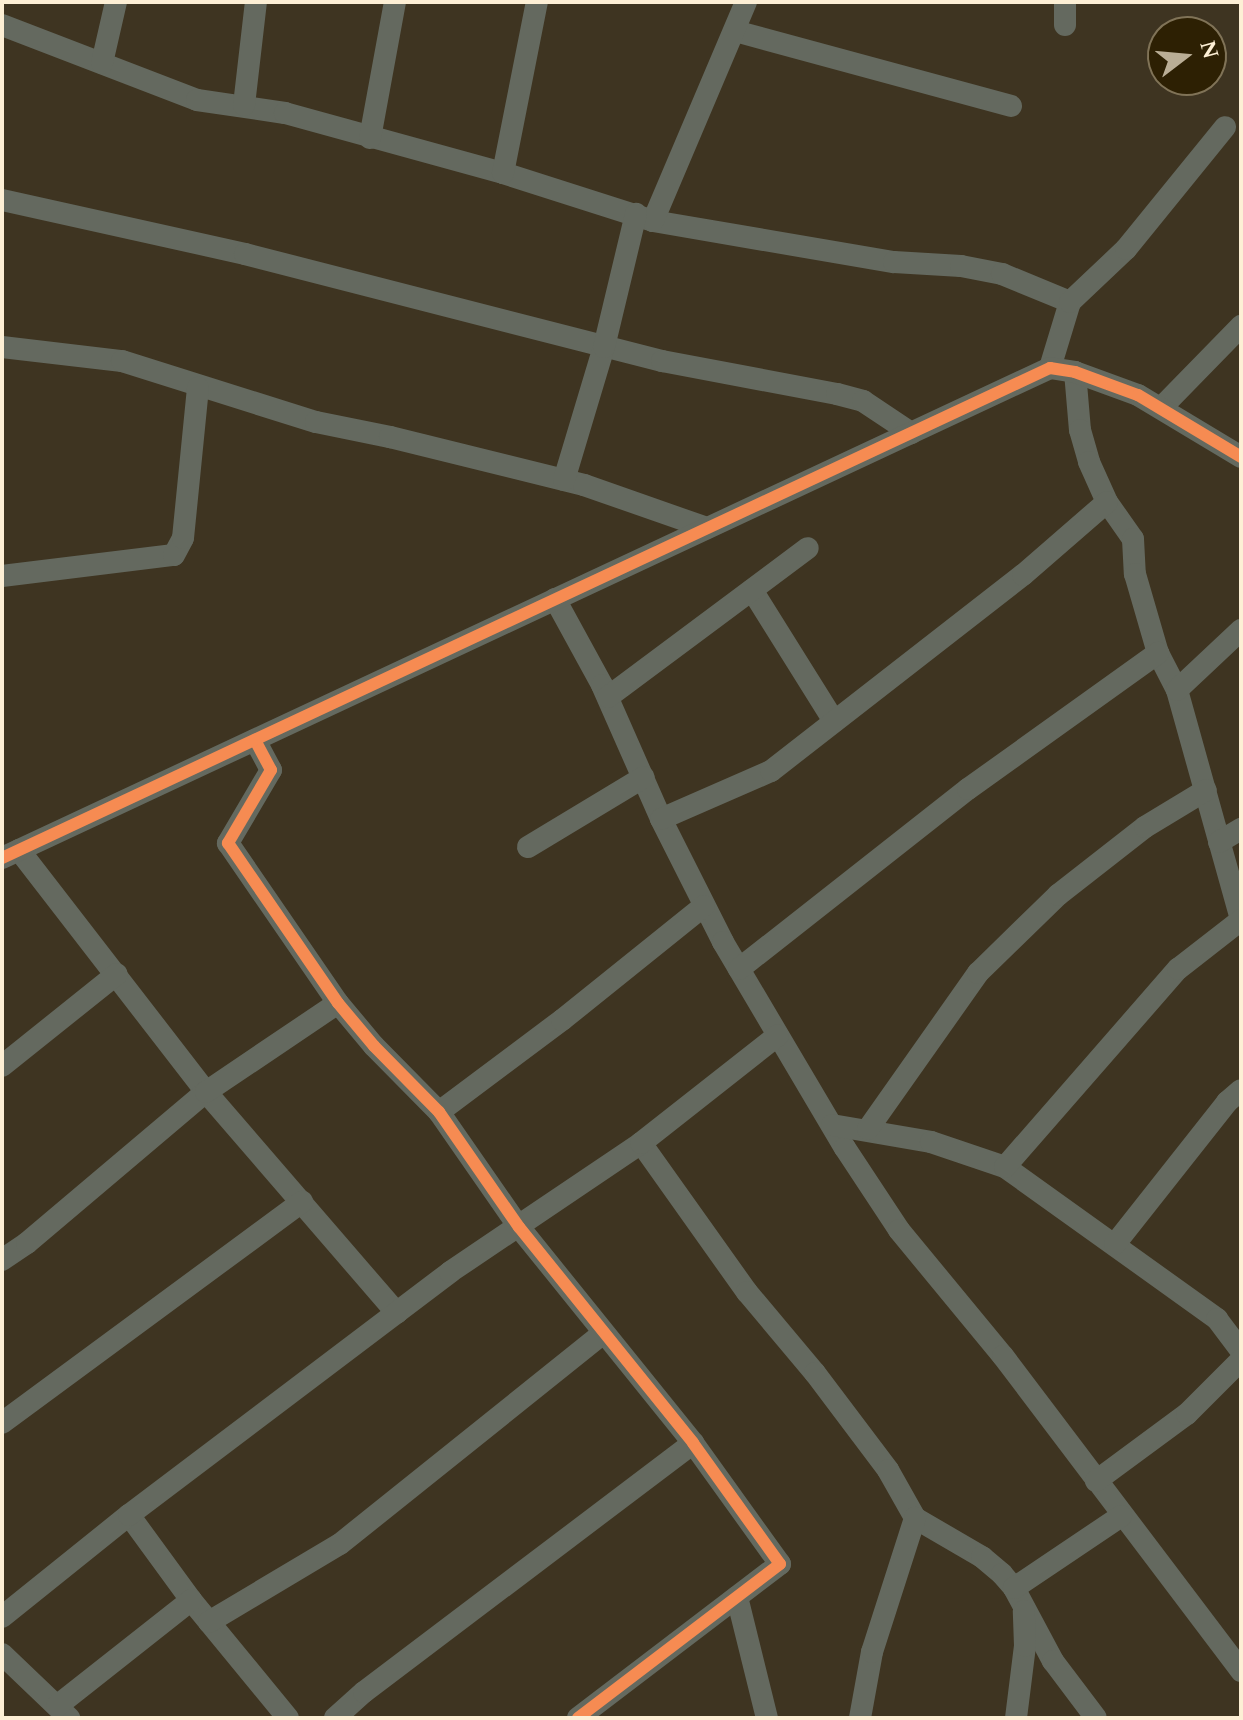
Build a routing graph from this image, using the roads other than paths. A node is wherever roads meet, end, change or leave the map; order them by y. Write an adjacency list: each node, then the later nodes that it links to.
1 (116, 2): 10 (street)
2 (256, 2): 11 (street)
3 (395, 2): 14 (street)
4 (537, 2): 15 (street)
5 (746, 2): 9 (street)
6 (1065, 2): 8 (street)
7 (2, 25): 10 (street)
8 (1065, 25)
9 (735, 31): 12 (street); 17 (street)
10 (102, 63): 11 (street)
11 (244, 105): 14 (street)
12 (1011, 106)
13 (1225, 127): 18 (street)
14 (370, 138): 15 (street)
15 (503, 173): 17 (street)
16 (2, 200): 21 (street)
17 (645, 217): 18 (street); 21 (street)
18 (1070, 302): 22 (street)
19 (1241, 326): 25 (street)
20 (2, 347): 24 (street)
21 (604, 347): 26 (street); 28 (street)
22 (1050, 368): 23 (street); 26 (street)
23 (1075, 372): 25 (street); 29 (street)
24 (198, 388): 28 (street); 32 (street)
25 (1161, 408): 27 (street)
26 (911, 433): 30 (street)
27 (1241, 457)
28 (564, 480): 30 (street)
29 (1107, 502): 36 (street); 39 (street)
30 (707, 528): 34 (street)
31 (808, 548): 33 (street)
32 (2, 576)
33 (752, 590): 38 (street); 39 (street)
34 (555, 599): 38 (street); 40 (street)
35 (1241, 630): 37 (street)
36 (1158, 653): 37 (street); 50 (street)
37 (1177, 690): 42 (street)
38 (608, 697): 41 (street)
39 (834, 721): 43 (street)
40 (255, 740): 47 (street); 52 (street)
41 (644, 777): 43 (street); 46 (street)
42 (1206, 790): 45 (street); 59 (street)
43 (661, 819): 48 (street)
44 (1241, 829): 45 (street)
45 (1219, 842): 49 (street)
46 (528, 847)
47 (10, 854): 51 (street)
48 (704, 906): 50 (street); 57 (street)
49 (1241, 919): 61 (street)
50 (739, 969): 53 (street)
51 (117, 974): 54 (street); 56 (street)
52 (338, 1003): 56 (street); 57 (street)
53 (778, 1035): 58 (street); 60 (street)
54 (2, 1066)
55 (1241, 1090): 64 (street)
56 (206, 1092): 62 (street); 65 (street)
57 (439, 1112): 63 (street)
58 (832, 1125): 59 (street); 72 (street)
59 (868, 1129): 61 (street)
60 (641, 1143): 63 (street); 75 (street)
61 (1005, 1167): 64 (street)
62 (302, 1202): 66 (street); 70 (street)
63 (519, 1227): 66 (street); 67 (street)
64 (1115, 1244): 68 (street)
65 (2, 1260)
66 (397, 1313): 73 (street)
67 (602, 1334): 71 (street); 80 (street)
68 (1241, 1351)
69 (1241, 1360): 72 (street)
70 (2, 1423)
71 (693, 1443): 76 (street); 85 (street)
72 (1096, 1481): 74 (street)
73 (129, 1515): 78 (street); 79 (street)
74 (1121, 1516): 77 (street); 82 (street)
75 (915, 1518): 77 (street); 88 (street)
76 (737, 1597): 86 (street); 87 (street)
77 (1019, 1597): 89 (street); 90 (street)
78 (191, 1600): 80 (street); 83 (street)
79 (2, 1617)
80 (209, 1622): 84 (street)
81 (2, 1654): 83 (street)
82 (1241, 1671)
83 (63, 1712)
84 (288, 1718)
85 (335, 1718)
86 (578, 1718)
87 (767, 1718)
88 (860, 1718)
89 (1016, 1718)
90 (1096, 1718)

